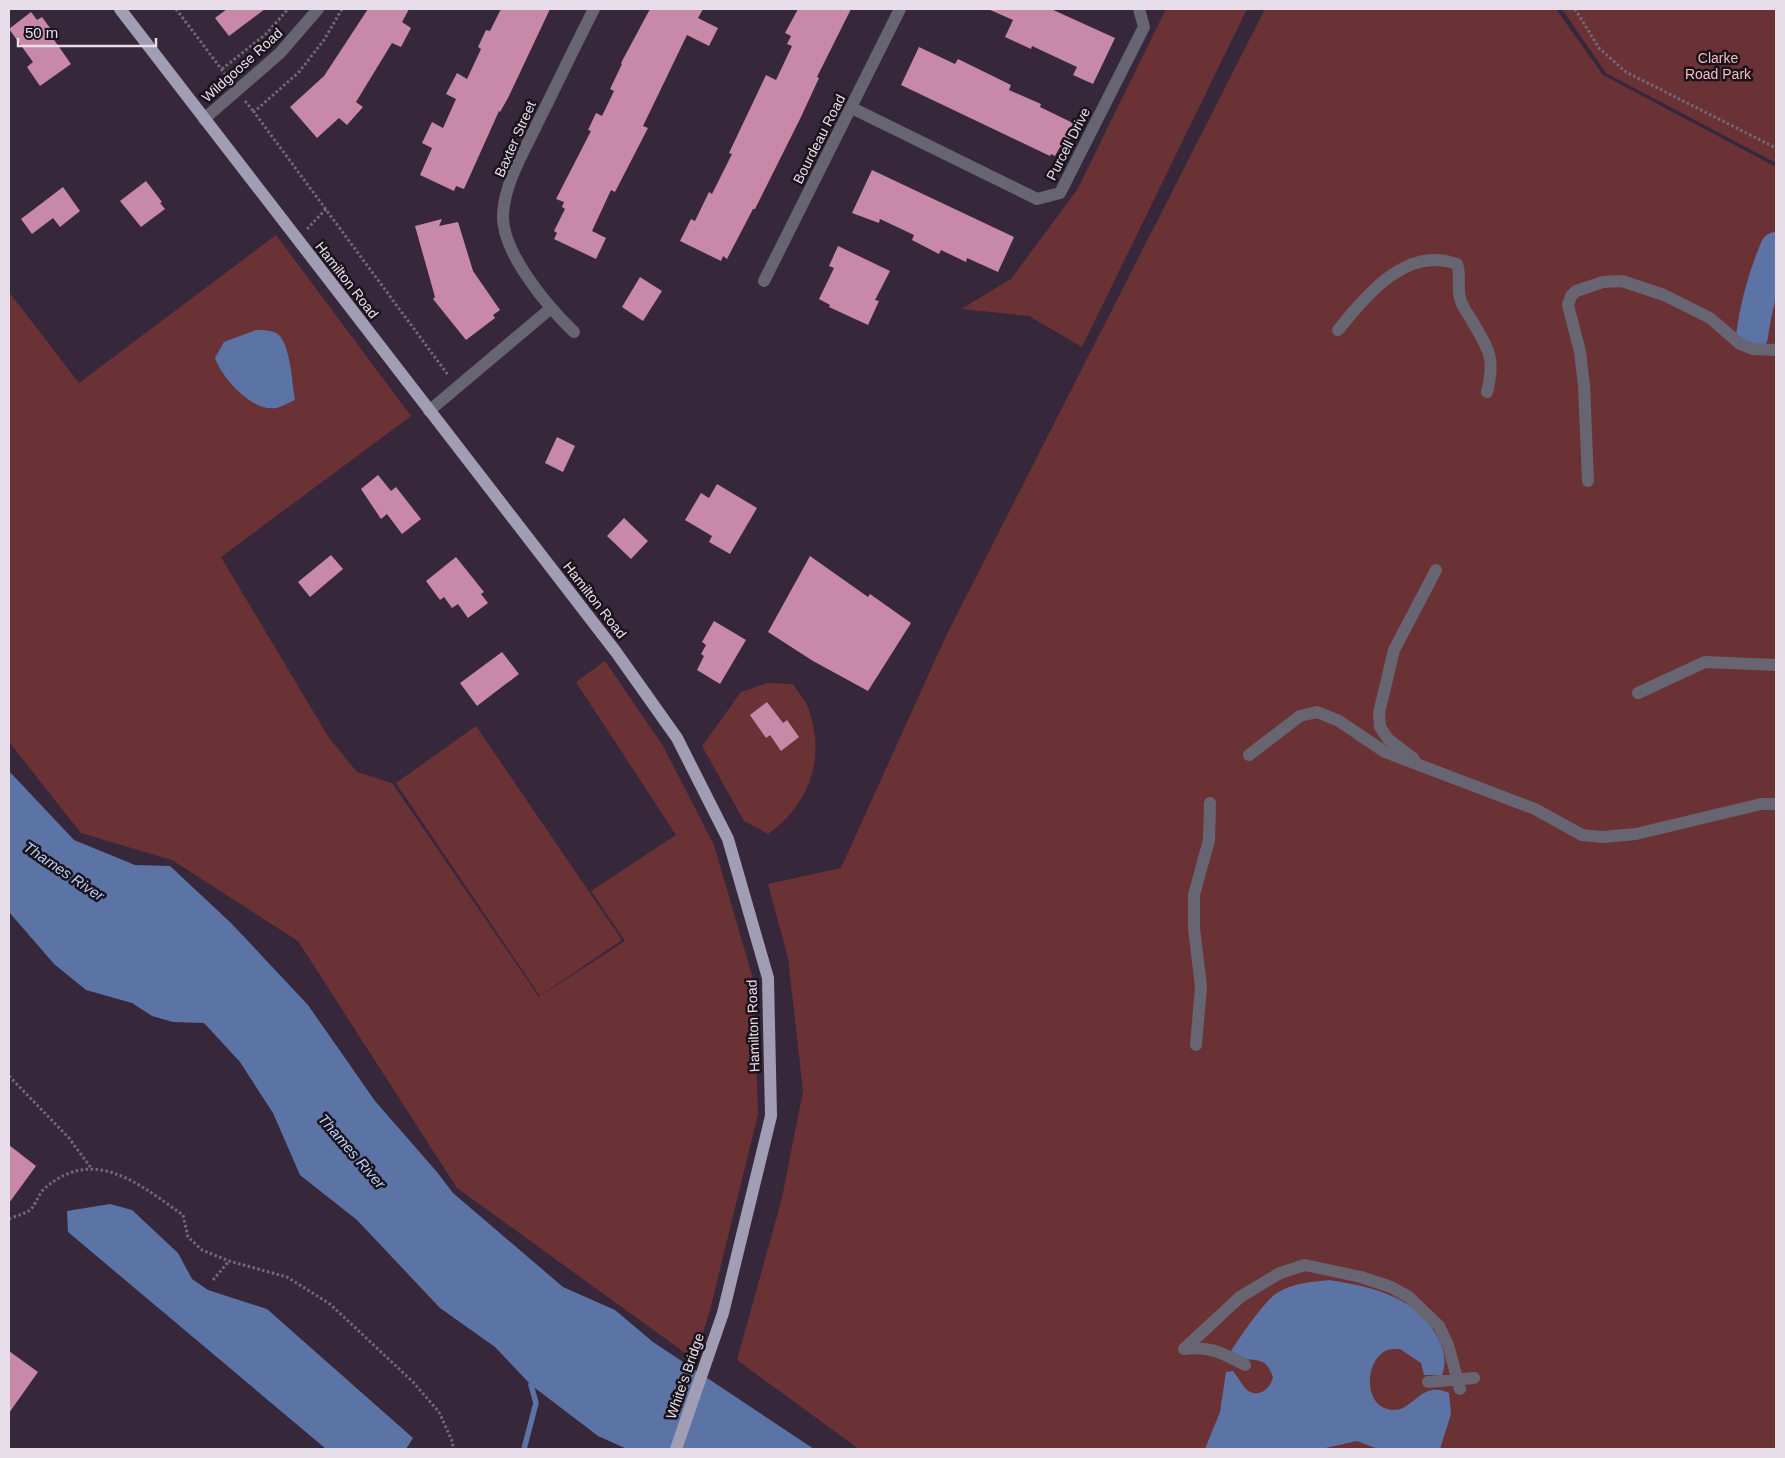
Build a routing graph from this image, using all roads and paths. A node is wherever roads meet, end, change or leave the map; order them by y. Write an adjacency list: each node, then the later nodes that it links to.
1 (120, 9): 11 (main road, Hamilton Road)
2 (176, 9): 3 (path)
3 (288, 9)
4 (318, 9): 11 (street, Wildgoose Road)
5 (342, 9): 13 (path)
6 (594, 9): 16 (street, Baxter Street)
7 (900, 9): 10 (street, Bourdeau Road)
8 (1139, 9): 10 (street, Purcell Drive)
9 (1574, 9): 12 (path)
10 (852, 108): 15 (street, Bourdeau Road)
11 (204, 120): 14 (main road, Hamilton Road)
12 (1776, 148)
13 (326, 209): 14 (path); 20 (path)
14 (297, 239): 22 (main road, Hamilton Road)
15 (764, 281)
16 (550, 309): 18 (street, Baxter Street); 20 (street)
17 (1338, 330): 21 (street)
18 (574, 332)
19 (1776, 350): 23 (street)
20 (458, 387): 22 (street)
21 (1487, 392)
22 (430, 411): 37 (main road, Hamilton Road)
23 (1588, 481)
24 (1436, 570): 28 (street)
25 (1776, 665): 26 (street)
26 (1638, 693)
27 (1249, 755): 28 (street)
28 (1426, 768): 30 (street)
29 (1210, 802): 31 (street)
30 (1776, 804)
31 (1196, 1045)
32 (9, 1076): 33 (path)
33 (91, 1168): 34 (path); 35 (path)
34 (9, 1219)
35 (229, 1261): 36 (path); 42 (path)
36 (213, 1280)
37 (723, 1313): 43 (main road, White's Bridge)
38 (1245, 1365): 41 (street)
39 (1474, 1378): 41 (street)
40 (1428, 1382): 41 (street)
41 (1459, 1384)
42 (452, 1449)
43 (676, 1449)

